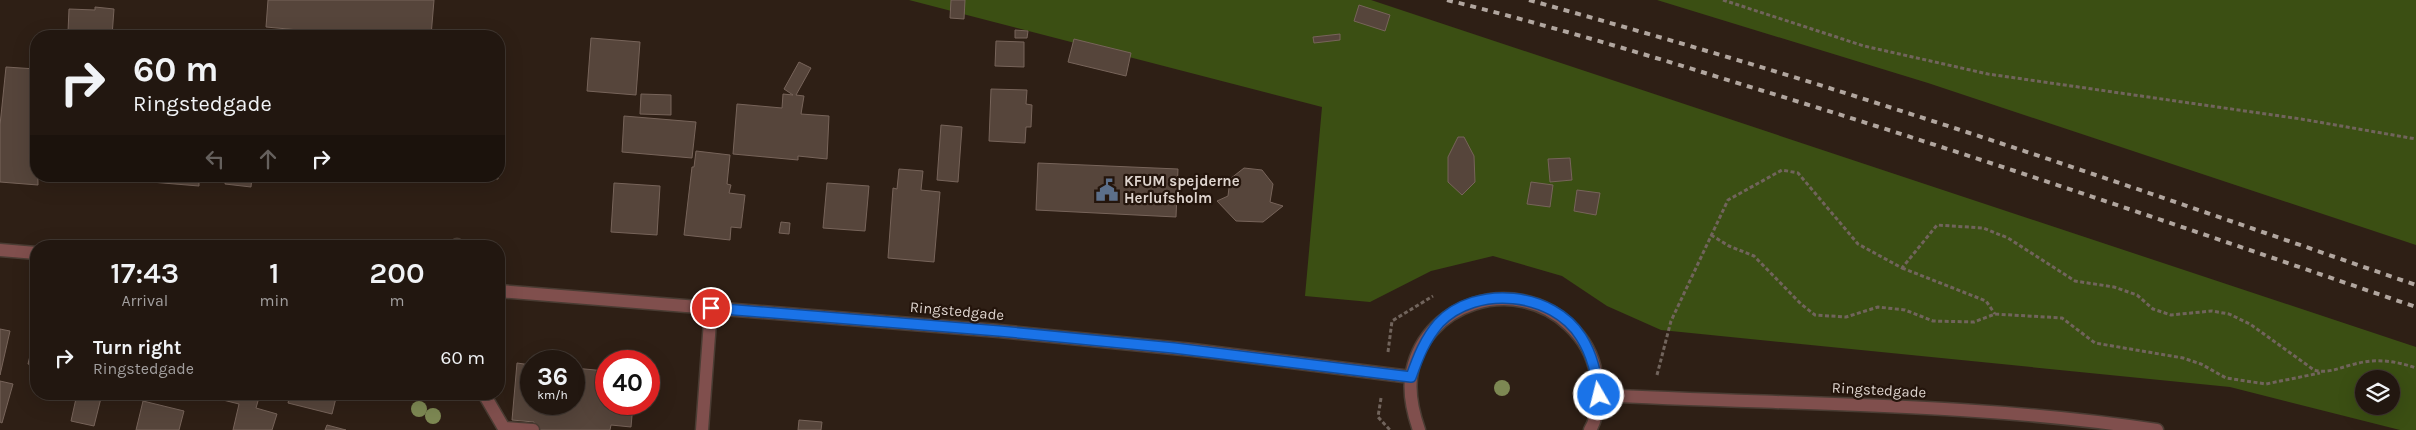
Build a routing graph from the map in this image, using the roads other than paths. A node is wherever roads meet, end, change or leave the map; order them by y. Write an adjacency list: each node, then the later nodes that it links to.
1 (0, 250): 2 (street)
2 (30, 252)
3 (505, 291): 4 (street, Ringstedgade)
4 (711, 308): 5 (street, Ringstedgade); 10 (street)
5 (1411, 377): 6 (street); 11 (street)
6 (1599, 395): 12 (street); 13 (street, Ringstedgade)
7 (488, 400): 8 (street)
8 (505, 429): 9 (street)
9 (533, 430)
10 (702, 430)
11 (1419, 430)
12 (1590, 430)
13 (2157, 430)

